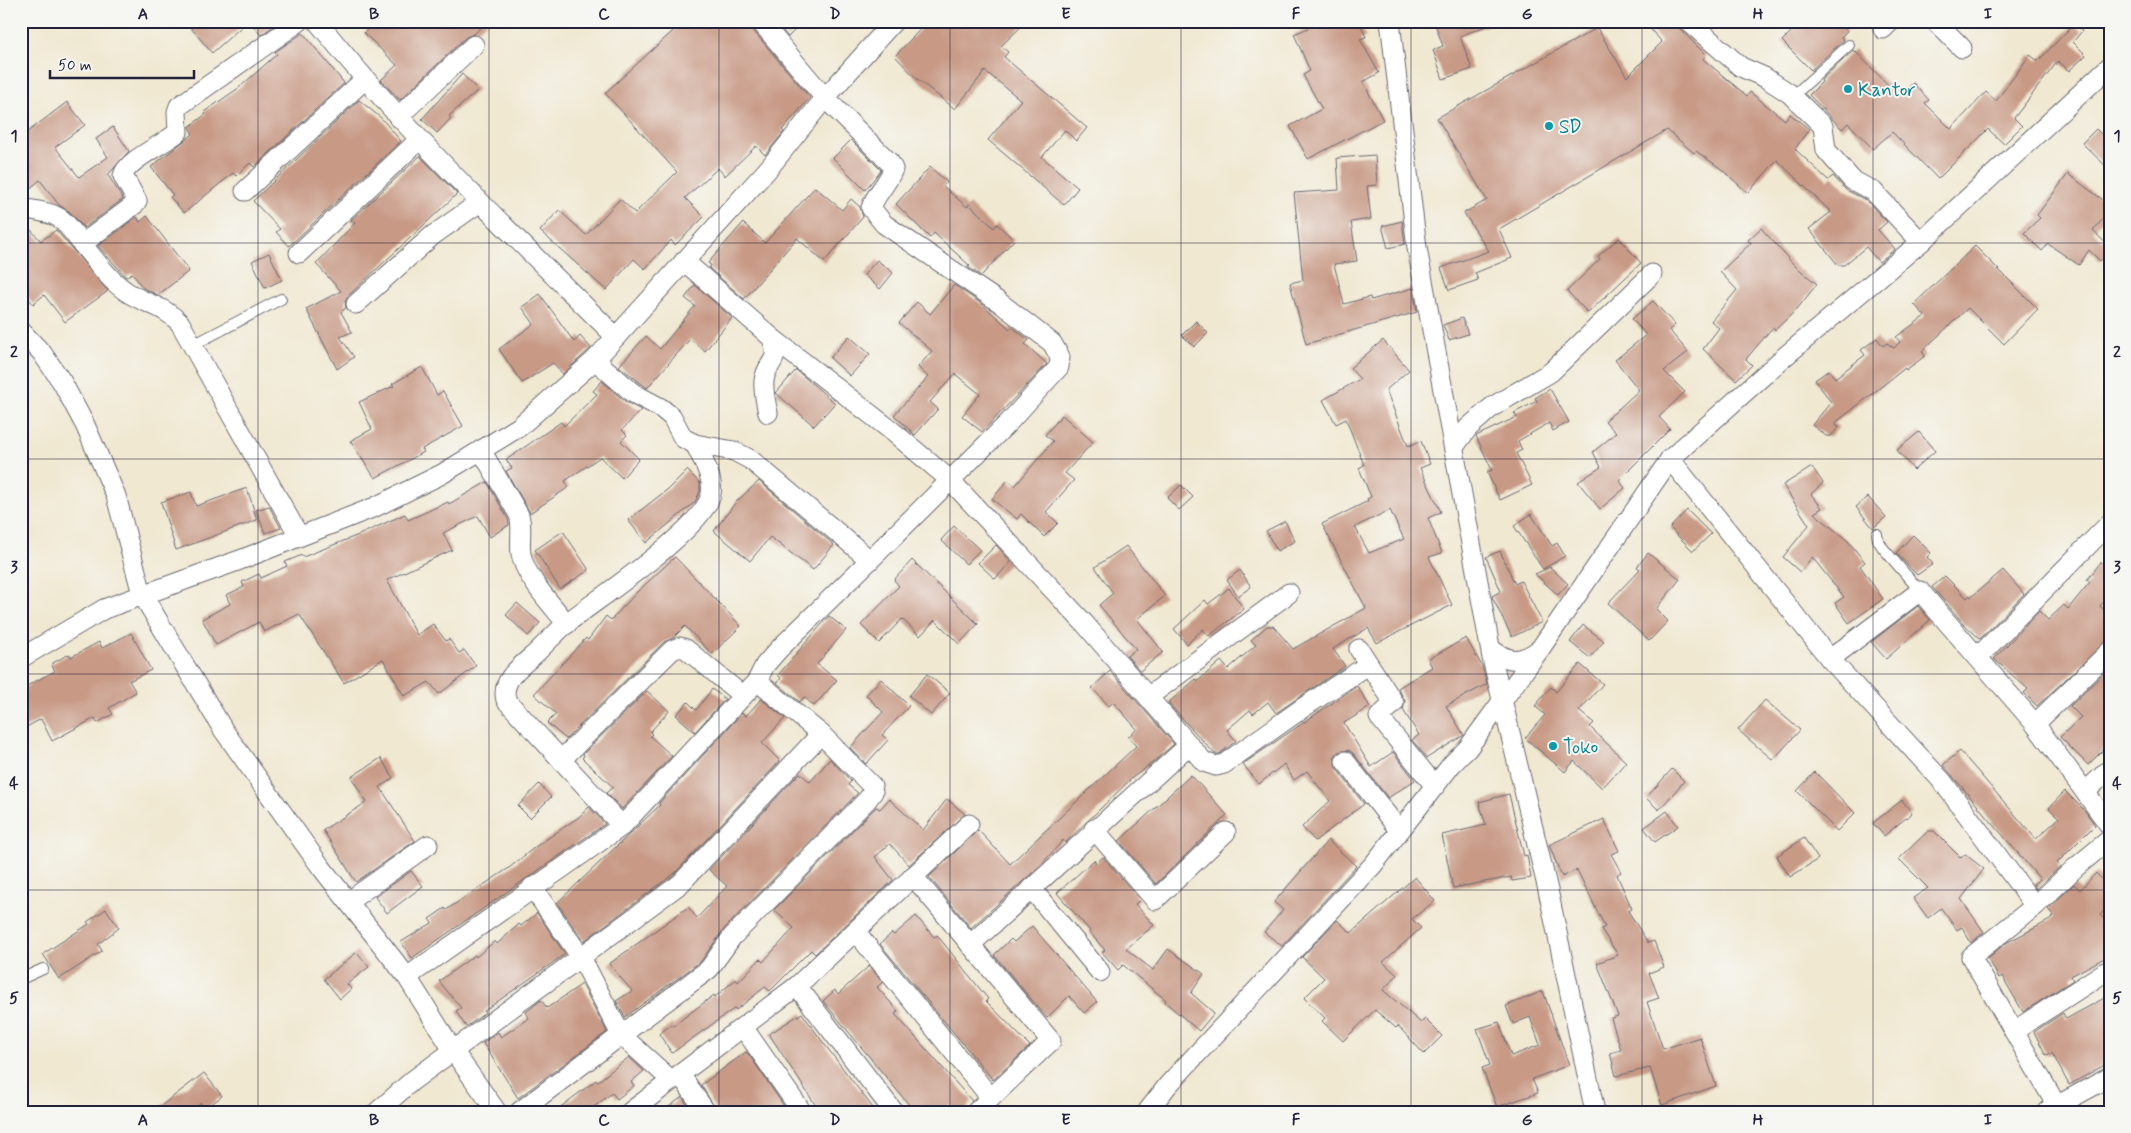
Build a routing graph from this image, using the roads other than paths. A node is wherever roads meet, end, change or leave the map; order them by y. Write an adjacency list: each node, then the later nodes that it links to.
1 (300, 21): 21 (street)
2 (317, 21): 12 (street)
3 (760, 21): 14 (street)
4 (894, 21): 14 (street)
5 (1390, 21): 34 (street)
6 (1688, 21): 13 (street)
7 (1935, 21): 10 (street)
8 (474, 45): 15 (street)
9 (1849, 45): 13 (lane)
10 (1962, 48)
11 (2110, 66): 20 (street)
12 (364, 80): 15 (street); 17 (street)
13 (1792, 96): 20 (street)
14 (825, 98): 23 (street); 37 (street)
15 (398, 117): 16 (street)
16 (419, 140): 18 (street); 22 (street)
17 (245, 191)
18 (480, 202): 26 (street); 28 (street)
19 (21, 208): 21 (street)
20 (1921, 242): 36 (street)
21 (82, 244): 30 (street)
22 (299, 253)
23 (684, 261): 28 (street); 29 (street)
24 (1652, 274): 34 (street)
25 (281, 299): 30 (lane)
26 (356, 304)
27 (23, 337): 44 (street)
28 (616, 337): 31 (street)
29 (771, 337): 32 (street); 37 (street)
30 (193, 345): 40 (street)
31 (595, 360): 33 (street); 35 (street)
32 (768, 413)
33 (695, 444): 41 (street); 45 (street)
34 (1454, 447): 47 (street)
35 (481, 450): 40 (street); 45 (street)
36 (1670, 459): 48 (street); 52 (street)
37 (950, 480): 41 (street); 56 (street)
38 (2110, 523): 50 (street)
39 (1878, 534): 42 (lane)
40 (299, 536): 44 (street)
41 (870, 560): 54 (street)
42 (1920, 592): 50 (street); 52 (street)
43 (1289, 593): 56 (street)
44 (142, 594): 51 (street); 77 (street); 85 (street)
45 (567, 624): 61 (street)
46 (1359, 649): 53 (street)
47 (1491, 649): 48 (street); 57 (street)
48 (1540, 649): 57 (street)
49 (2110, 651): 58 (street)
50 (1978, 657): 58 (street)
51 (21, 658)
52 (1830, 659): 78 (street)
53 (1368, 665): 60 (street); 64 (street)
54 (757, 681): 55 (street); 59 (street)
55 (743, 696): 61 (street); 67 (street)
56 (1148, 697): 60 (street)
57 (1502, 702): 64 (street); 106 (street)
58 (2035, 724): 65 (street)
59 (820, 734): 81 (street); 89 (street)
60 (1189, 744): 69 (street)
61 (561, 760): 67 (street)
62 (1345, 761): 70 (street)
63 (2110, 769): 65 (street)
64 (1435, 786): 70 (street)
65 (2086, 791): 68 (street)
66 (969, 824): 74 (street)
67 (622, 826): 75 (street)
68 (2110, 826)
69 (1094, 830): 71 (street); 76 (street)
70 (1399, 830): 105 (street)
71 (1226, 832)
72 (2110, 839): 78 (street)
73 (428, 845): 77 (street)
74 (913, 876): 79 (street); 80 (street)
75 (532, 887): 81 (street); 85 (street)
76 (1032, 888): 80 (street); 83 (street)
77 (349, 902): 85 (street)
78 (2035, 906): 90 (street)
79 (856, 932): 87 (street); 94 (street)
80 (970, 945): 94 (street)
81 (581, 957): 89 (street); 91 (street)
82 (43, 968): 86 (lane)
83 (1100, 972)
84 (2105, 972): 90 (street)
85 (407, 977): 91 (street)
86 (21, 979)
87 (797, 986): 88 (street); 103 (street)
88 (743, 1027): 92 (street); 101 (street); 102 (street)
89 (626, 1031): 92 (street); 98 (street)
90 (2014, 1031): 95 (street)
91 (454, 1052): 96 (street); 97 (street)
92 (676, 1077): 99 (street); 100 (street)
93 (2110, 1078): 95 (street)
94 (991, 1098): 104 (street)
95 (2051, 1109)
96 (376, 1112)
97 (497, 1112)
98 (519, 1112)
99 (630, 1112)
100 (705, 1112)
101 (796, 1112)
102 (802, 1112)
103 (894, 1112)
104 (976, 1112)
105 (1146, 1112)
106 (1595, 1112)

